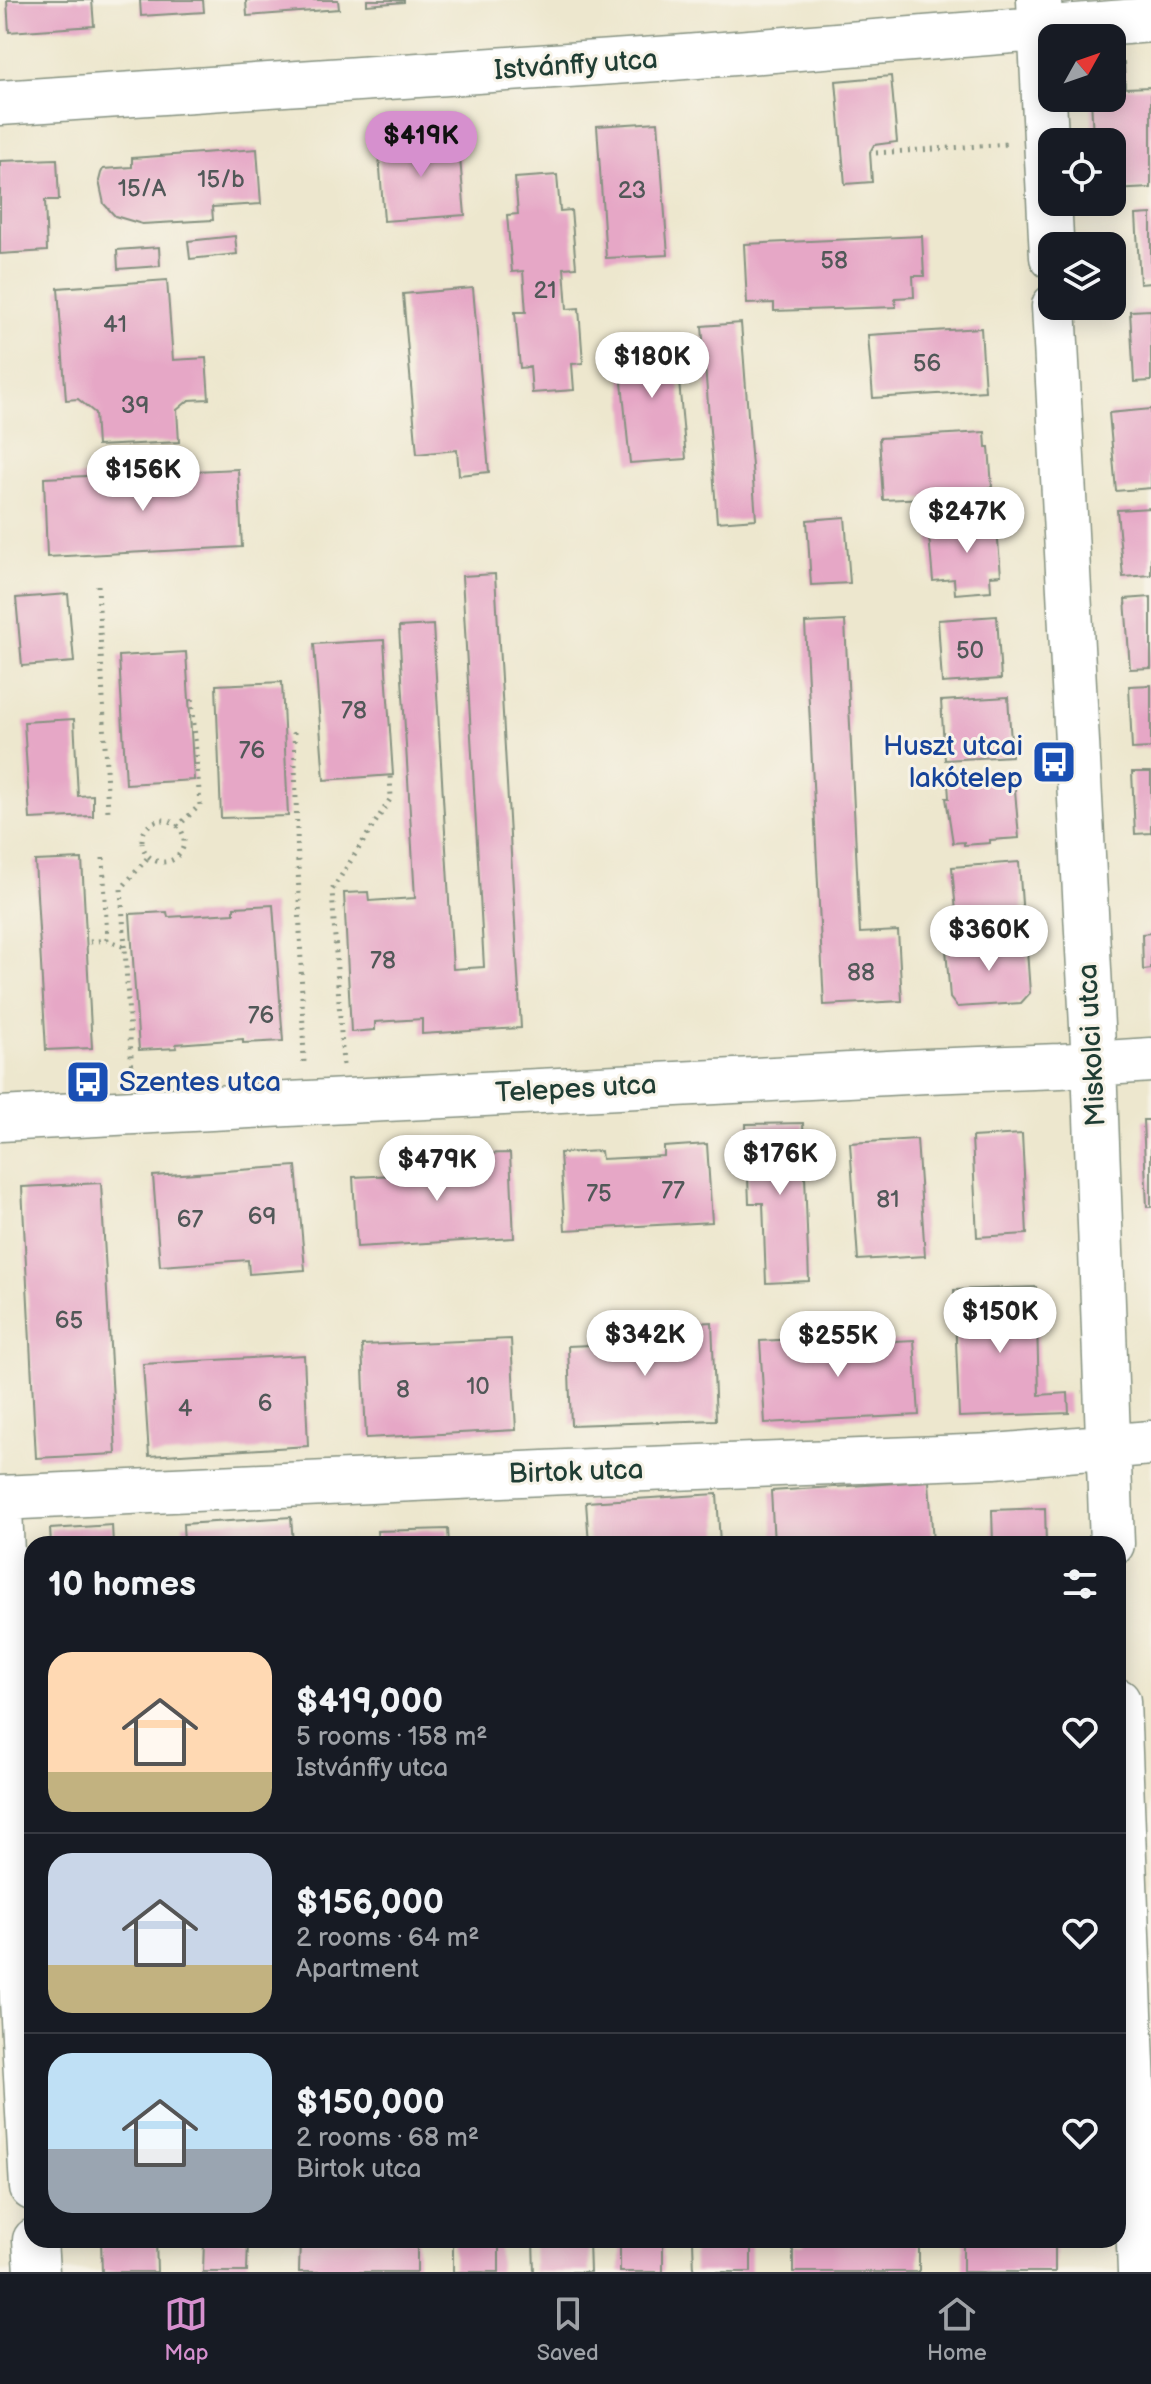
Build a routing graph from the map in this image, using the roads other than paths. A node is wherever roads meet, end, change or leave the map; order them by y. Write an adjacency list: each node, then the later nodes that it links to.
1 (1039, 14): 2 (street, Istvánffy utca); 3 (street, Istvánffy utca); 4 (street)
2 (1151, 20)
3 (0, 103)
4 (1051, 232)
5 (1055, 320): 7 (street, Miskolci utca)
6 (1151, 1060): 7 (street, Telepes utca)
7 (1094, 1064): 8 (street, Telepes utca); 10 (street, Miskolci utca)
8 (0, 1119)
9 (1151, 1443): 10 (street, Birtok utca)
10 (1108, 1446): 11 (street, Birtok utca); 13 (street, Miskolci utca)
11 (0, 1498)
12 (0, 1508): 16 (street)
13 (1112, 1536)
14 (1126, 1801): 15 (street)
15 (1131, 1863): 20 (street)
16 (16, 1902): 17 (street)
17 (24, 2045)
18 (36, 2248): 19 (street)
19 (37, 2272)
20 (1140, 2272)

